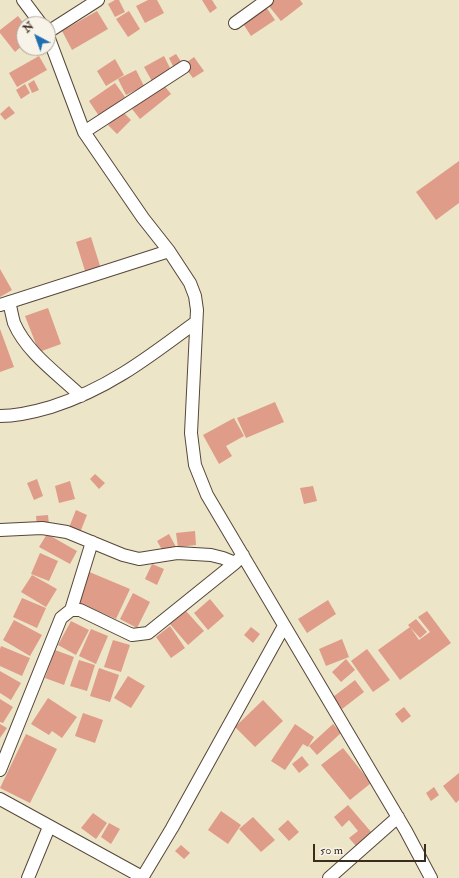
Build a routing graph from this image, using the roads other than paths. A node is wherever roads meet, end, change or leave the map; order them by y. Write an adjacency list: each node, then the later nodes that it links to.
1 (23, 0): 4 (street)
2 (98, 0): 6 (street)
3 (267, 0): 5 (street)
4 (35, 16)
5 (235, 23)
6 (56, 27)
7 (56, 56): 9 (street)
8 (184, 67): 9 (street)
9 (84, 132): 10 (street)
10 (169, 251): 11 (street); 12 (street)
11 (4, 303): 13 (street)
12 (196, 322): 13 (street); 17 (street)
13 (81, 396): 14 (street)
14 (0, 416)
15 (0, 530): 16 (street)
16 (92, 542): 17 (street); 18 (street)
17 (239, 559): 18 (street); 19 (street)
18 (71, 610): 20 (street)
19 (284, 626): 22 (street); 24 (street)
20 (0, 770)
21 (0, 799): 23 (street)
22 (398, 817): 26 (street); 27 (street)
23 (49, 827): 24 (street); 25 (street)
24 (142, 877)
25 (28, 878)
26 (330, 878)
27 (431, 878)

